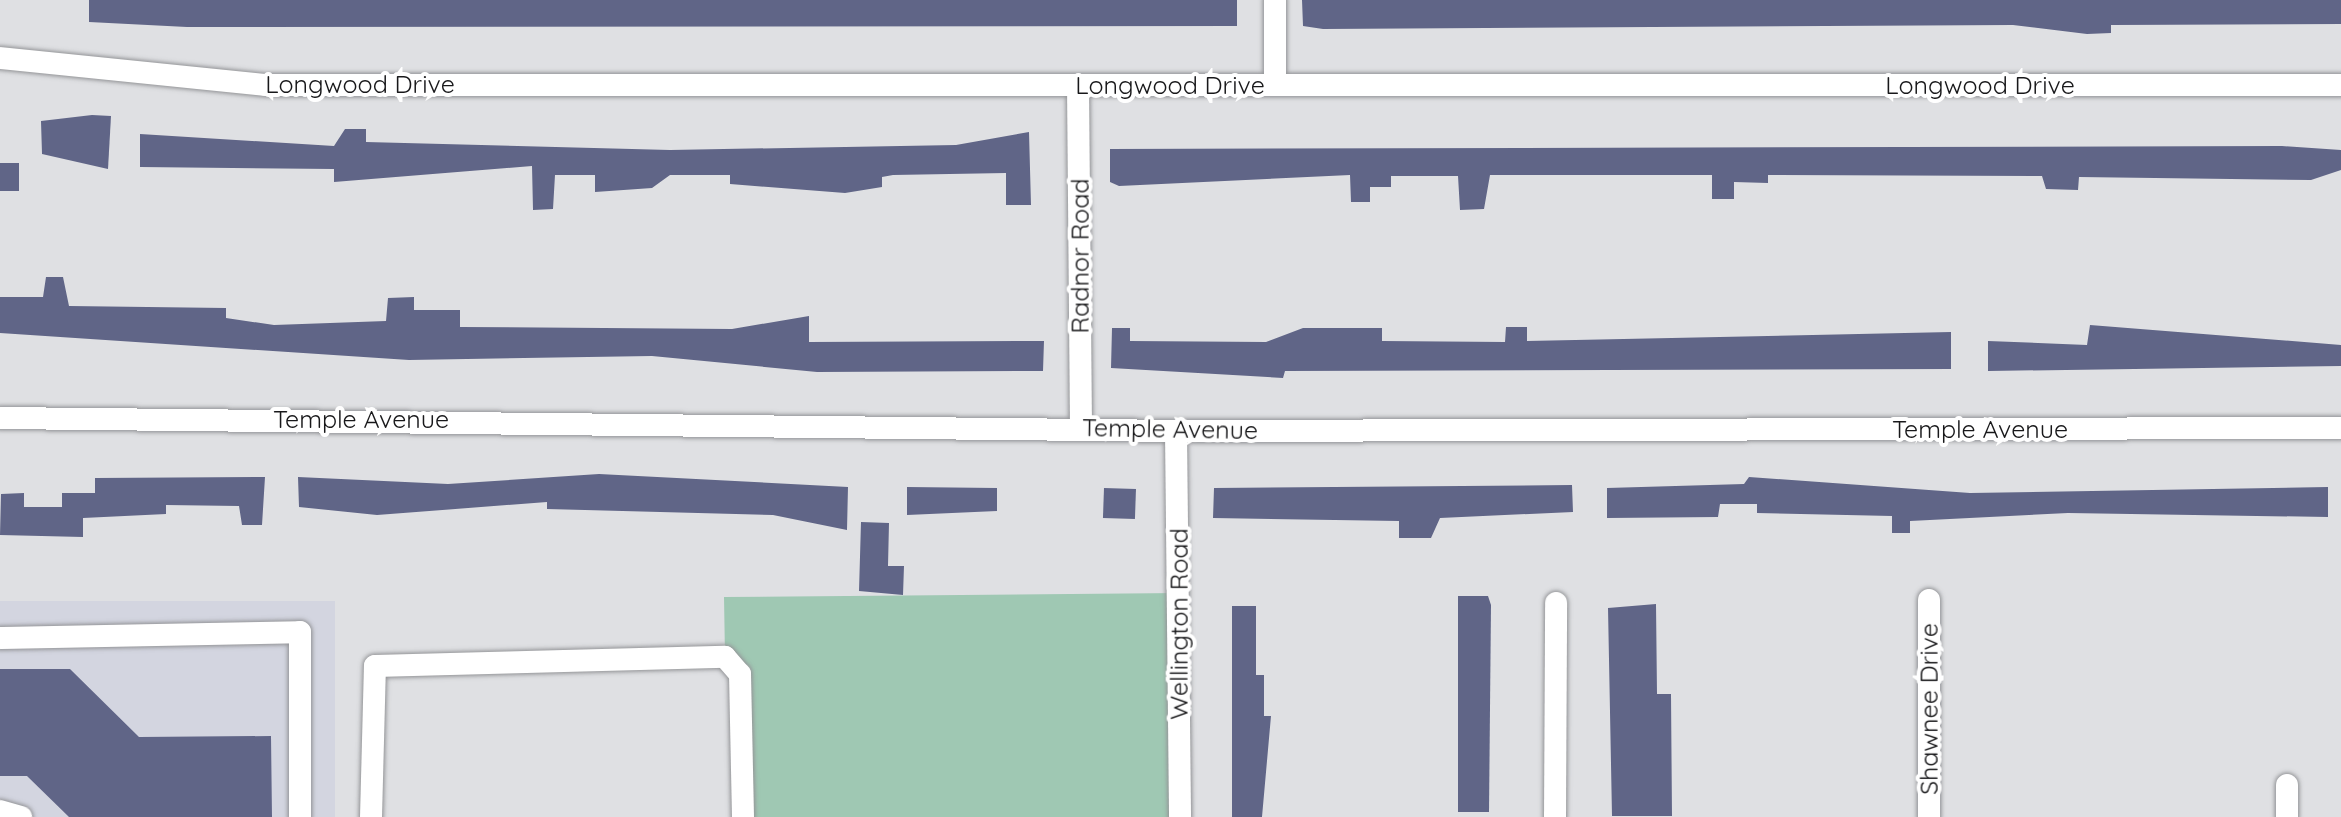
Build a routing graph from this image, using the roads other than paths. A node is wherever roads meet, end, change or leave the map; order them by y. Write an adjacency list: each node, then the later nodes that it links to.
1 (1275, 0): 3 (street)
2 (0, 58): 4 (street, Longwood Drive)
3 (1275, 84): 4 (street, Longwood Drive); 5 (street, Longwood Drive)
4 (1078, 85): 7 (street, Radnor Road)
5 (2341, 85)
6 (0, 418): 7 (street, Temple Avenue)
7 (1081, 427): 9 (street, Temple Avenue)
8 (2341, 428): 9 (street, Temple Avenue)
9 (1176, 431): 19 (street, Wellington Road)
10 (1930, 600): 21 (street, Shawnee Drive)
11 (1556, 603): 20 (street)
12 (0, 638): 16 (street)
13 (2287, 785): 22 (street)
14 (0, 812): 15 (street)
15 (21, 817)
16 (300, 817)
17 (371, 817): 18 (street)
18 (742, 817)
19 (1180, 817)
20 (1555, 817)
21 (1929, 817)
22 (2288, 817)

